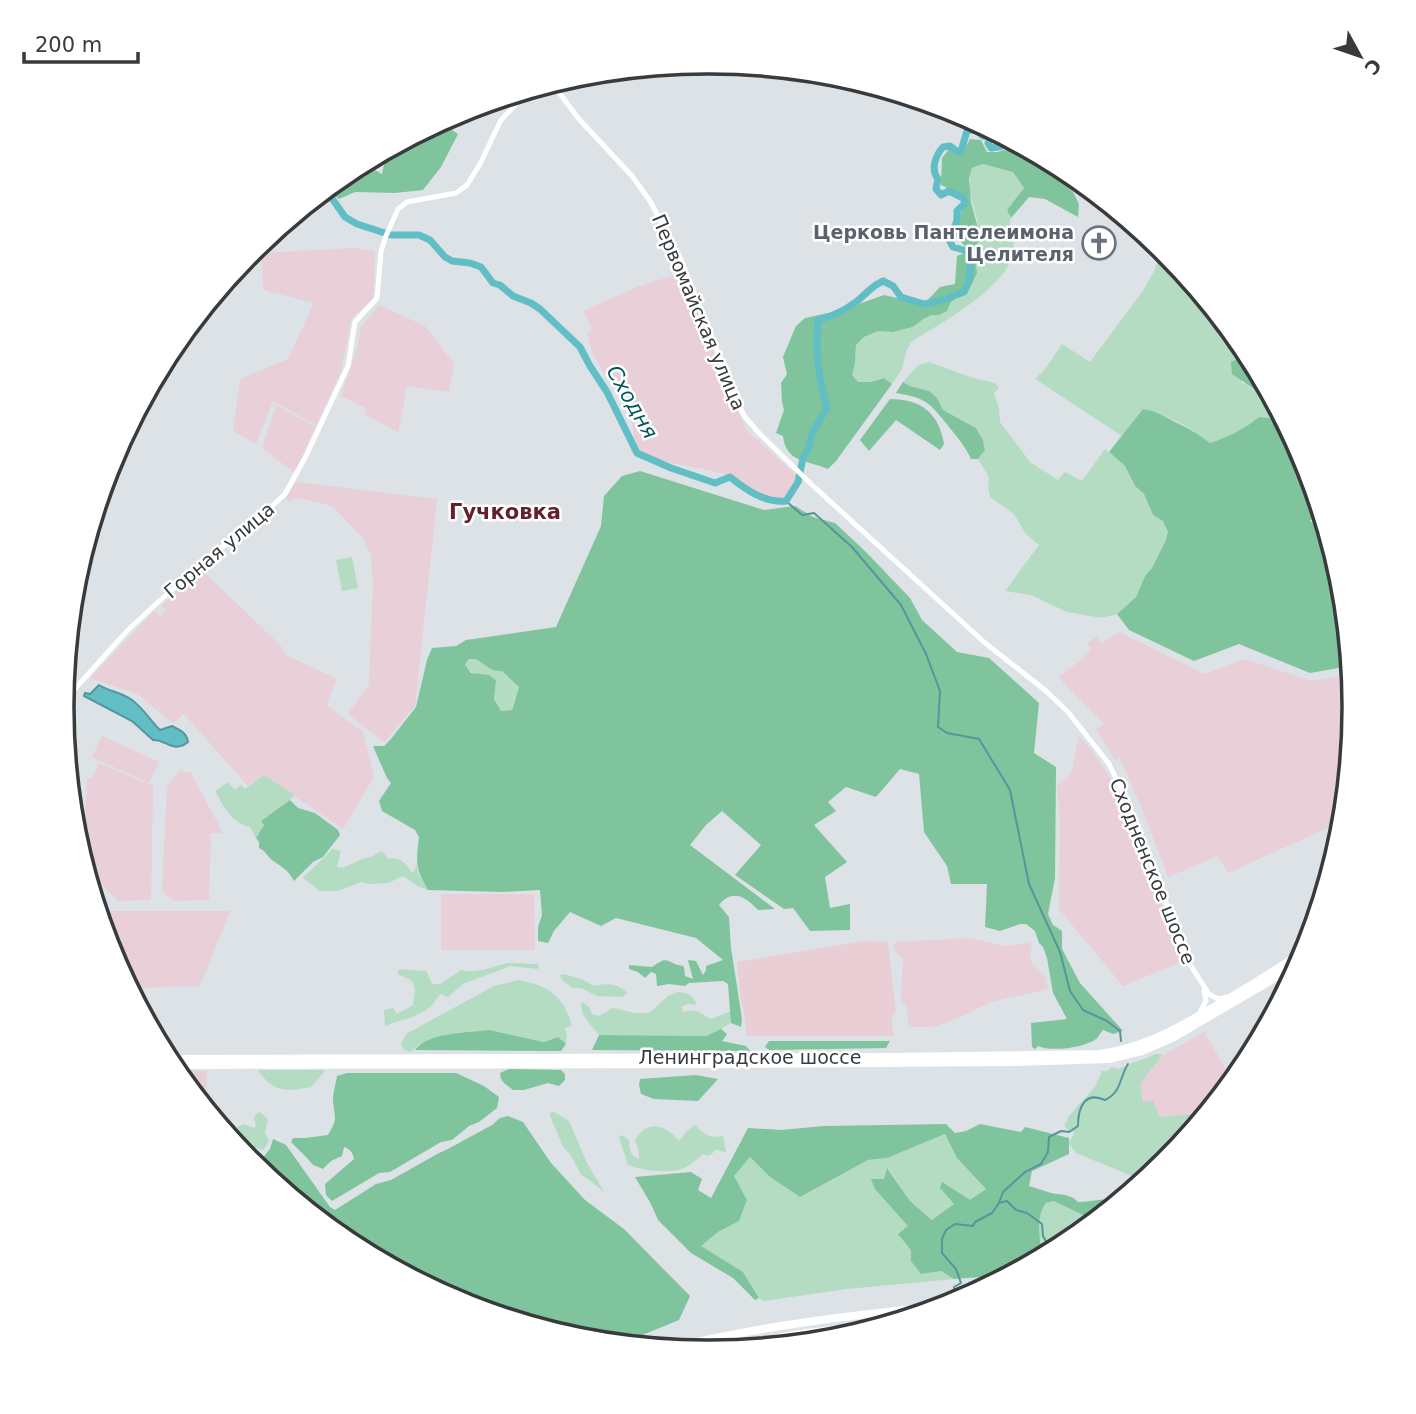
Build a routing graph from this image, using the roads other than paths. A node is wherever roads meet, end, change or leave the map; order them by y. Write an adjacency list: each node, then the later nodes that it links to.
1 (558, 92): 3 (main road, Первомайская улица)
2 (517, 103): 4 (main road, Горная улица)
3 (984, 642): 7 (main road, Сходненское шоссе)
4 (75, 689)
5 (1287, 962): 8 (highway, Ленинградское шоссе)
6 (1282, 974): 11 (highway, Ленинградское шоссе)
7 (1201, 985): 8 (main road, Сходненское шоссе); 9 (main road, Сходненское шоссе)
8 (1233, 996): 9 (highway, Ленинградское шоссе)
9 (1196, 1017): 10 (highway, Ленинградское шоссе)
10 (181, 1059)
11 (185, 1065)
12 (895, 1312): 13 (highway)
13 (708, 1340)

